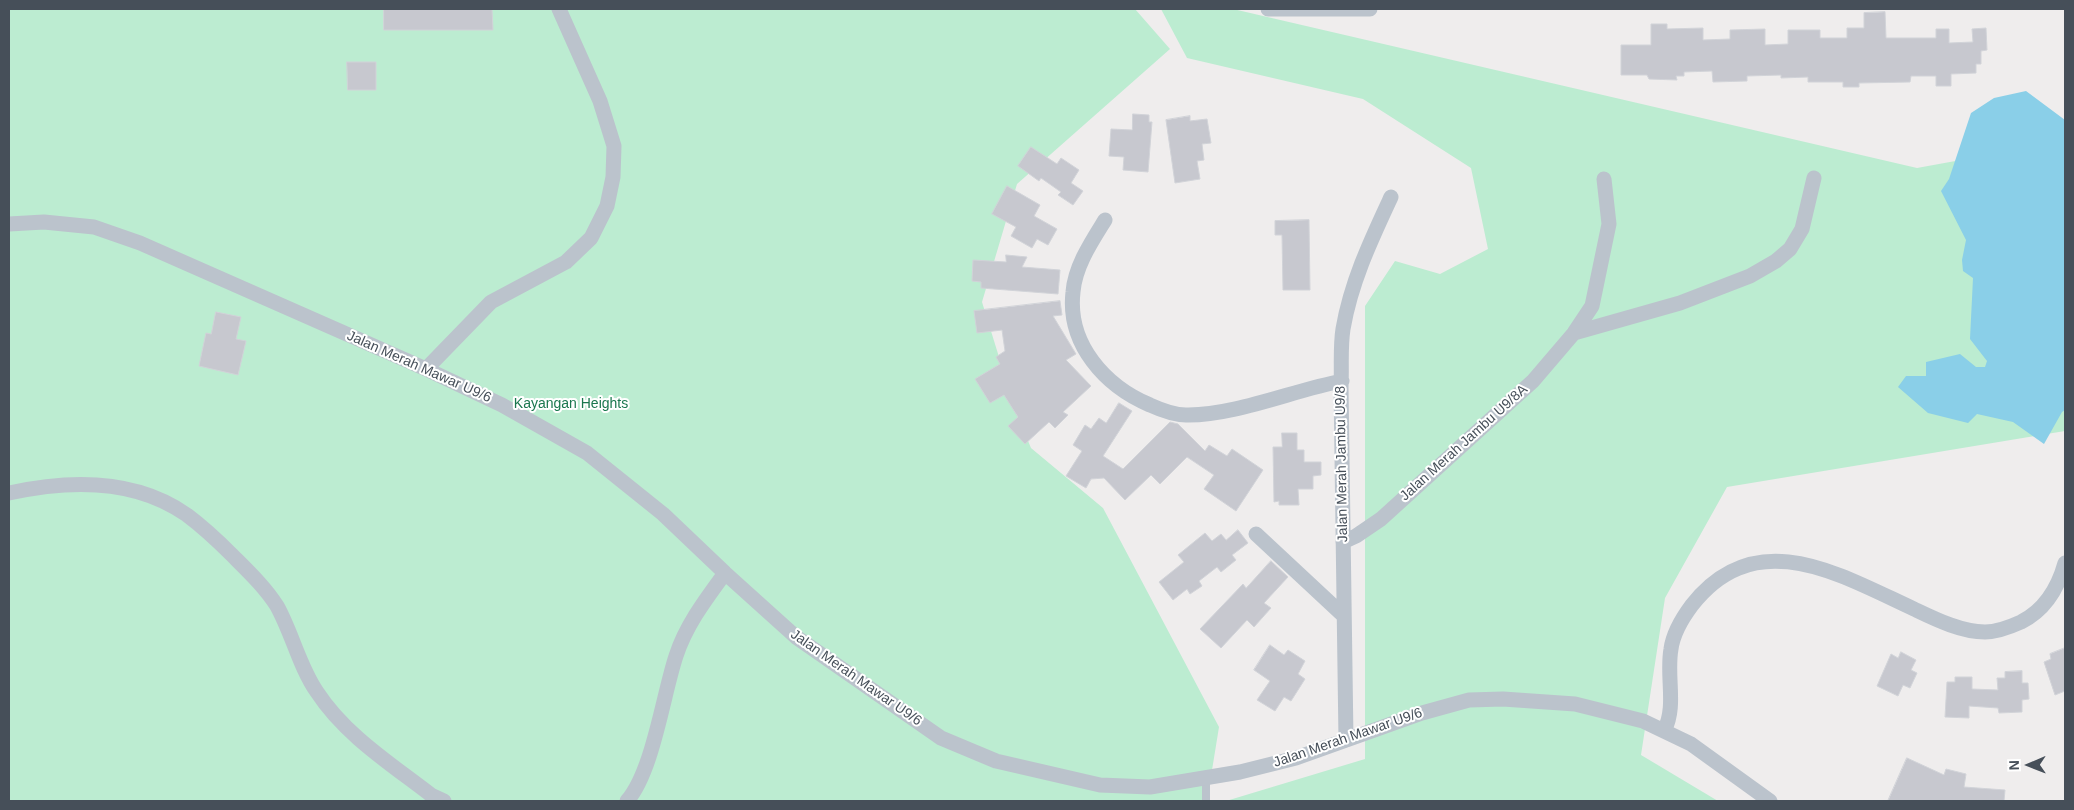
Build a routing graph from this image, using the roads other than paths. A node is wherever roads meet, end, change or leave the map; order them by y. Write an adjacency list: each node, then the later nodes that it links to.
1 (559, 9): 10 (street)
2 (1268, 9): 3 (street)
3 (1370, 9)
4 (1814, 178): 9 (street)
5 (1604, 179): 9 (street, Jalan Merah Jambu U9/8A)
6 (1391, 197): 11 (street, Jalan Merah Jambu U9/8)
7 (1105, 220): 11 (street)
8 (9, 224): 10 (street, Jalan Merah Mawar U9/6)
9 (1574, 333): 14 (street, Jalan Merah Jambu U9/8A)
10 (426, 369): 16 (street, Jalan Merah Mawar U9/6)
11 (1342, 381): 14 (street, Jalan Merah Jambu U9/8)
12 (9, 493): 21 (street)
13 (1256, 534): 17 (street)
14 (1343, 542): 17 (street, Jalan Merah Jambu U9/8)
15 (2065, 564): 18 (street)
16 (725, 574): 20 (street, Jalan Merah Mawar U9/6); 22 (street)
17 (1344, 616): 19 (street, Jalan Merah Jambu U9/8)
18 (1664, 731): 19 (street, Jalan Merah Mawar U9/6); 24 (street, Jalan Merah Mawar U9/6)
19 (1346, 740): 20 (street, Jalan Merah Mawar U9/6)
20 (1206, 778): 23 (lane)
21 (444, 801)
22 (627, 801)
23 (1206, 801)
24 (1770, 801)

